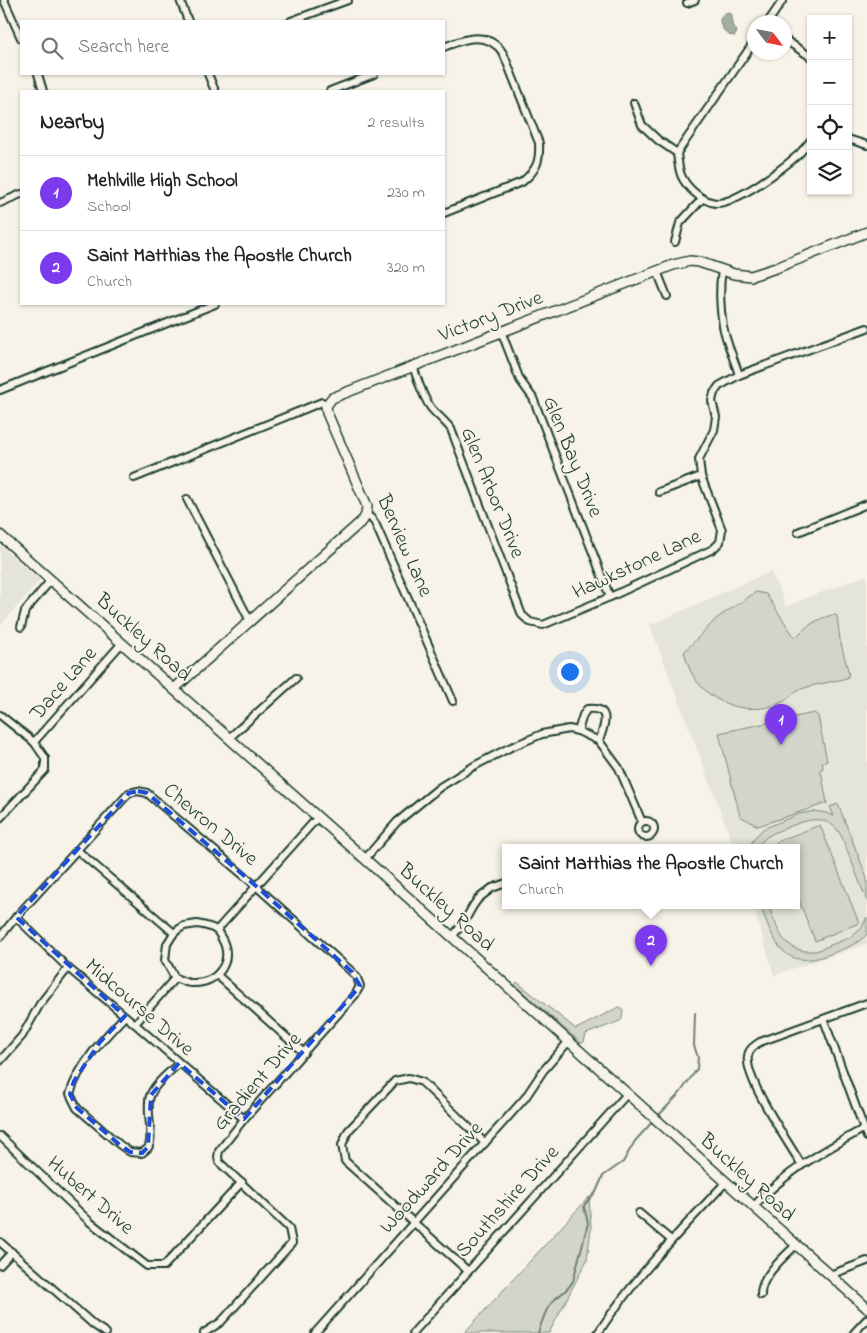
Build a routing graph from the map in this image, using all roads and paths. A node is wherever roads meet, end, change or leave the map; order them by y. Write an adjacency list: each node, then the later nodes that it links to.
1 (4, 0): 10 (street)
2 (180, 0): 8 (street)
3 (348, 0): 9 (street)
4 (695, 0): 6 (street)
5 (781, 1): 7 (street)
6 (687, 3)
7 (772, 15)
8 (188, 20)
9 (294, 20)
10 (20, 36)
11 (792, 44): 14 (street)
12 (445, 47): 29 (street)
13 (747, 52): 25 (street)
14 (807, 54)
15 (38, 75): 18 (street)
16 (208, 75): 19 (street)
17 (371, 75): 20 (street)
18 (43, 90)
19 (215, 90)
20 (333, 90)
21 (634, 103): 25 (street)
22 (852, 140): 24 (street)
23 (807, 145): 27 (street)
24 (867, 145)
25 (677, 153): 27 (street)
26 (20, 194): 28 (street)
27 (702, 199): 31 (street)
28 (0, 203)
29 (445, 213)
30 (867, 232): 32 (street, Victory Drive)
31 (675, 242)
32 (722, 270): 33 (street, Victory Drive); 39 (street)
33 (657, 271): 34 (street); 37 (street, Victory Drive)
34 (667, 296)
35 (213, 305): 40 (street)
36 (867, 328): 39 (street, Hawkstone Lane)
37 (501, 331): 38 (street, Victory Drive); 51 (street, Glen Bay Drive)
38 (413, 366): 41 (street, Victory Drive); 53 (street, Glen Arbor Drive)
39 (739, 375): 42 (street, Hawkstone Lane)
40 (0, 390)
41 (327, 404): 43 (street, Victory Drive); 47 (street, Berview Lane)
42 (701, 476): 44 (street); 51 (street, Hawkstone Lane)
43 (134, 478)
44 (659, 492)
45 (187, 499): 52 (street)
46 (867, 504): 48 (street)
47 (366, 515): 52 (street); 58 (street, Berview Lane)
48 (798, 532)
49 (0, 535): 50 (street, Buckley Road)
50 (51, 580): 54 (street); 55 (street, Buckley Road)
51 (610, 597): 53 (street, Hawkstone Lane)
52 (250, 620): 57 (street)
53 (543, 625)
54 (21, 627)
55 (122, 643): 57 (street, Buckley Road); 63 (street, Dace Lane)
56 (296, 678): 61 (street)
57 (174, 689): 61 (street, Buckley Road)
58 (453, 701)
59 (0, 715): 63 (street)
60 (578, 731): 62 (street); 62 (street); 68 (street)
61 (229, 738): 64 (street, Buckley Road)
62 (599, 741): 66 (street)
63 (34, 742): 65 (street, Dace Lane)
64 (318, 817): 68 (street, Buckley Road); 70 (street)
65 (0, 818)
66 (642, 822)
67 (77, 850): 70 (street, Chevron Drive); 71 (street, Chevron Drive); 73 (street)
68 (365, 859): 75 (street, Buckley Road)
69 (502, 884): 75 (street)
70 (256, 886): 72 (street); 79 (street, Chevron Drive)
71 (16, 917): 74 (street, Chevron Drive); 76 (street, Midcourse Drive)
72 (217, 930): 73 (street); 77 (street)
73 (174, 933): 78 (street)
74 (0, 937)
75 (452, 937): 84 (street, Buckley Road)
76 (68, 968): 81 (street, Midcourse Drive); 86 (street)
77 (218, 974): 78 (street); 85 (street)
78 (175, 978): 83 (street)
79 (360, 986): 85 (street, Gradient Drive)
80 (867, 1003): 82 (street)
81 (125, 1016): 83 (street, Midcourse Drive); 87 (street)
82 (824, 1020): 90 (street); 94 (street)
83 (135, 1024): 87 (street, Midcourse Drive)
84 (569, 1041): 88 (street, Buckley Road); 93 (street, Woodward Drive)
85 (304, 1053): 89 (street, Gradient Drive)
86 (0, 1061)
87 (179, 1063): 89 (street, Midcourse Drive)
88 (627, 1094): 96 (street, Buckley Road); 106 (street, Southshire Drive)
89 (244, 1119): 95 (street, Gradient Drive)
90 (863, 1129): 92 (street); 94 (street)
91 (0, 1136): 95 (street, Hubert Drive)
92 (867, 1137)
93 (485, 1143): 99 (street, Woodward Drive); 99 (street)
94 (802, 1164): 97 (street)
95 (242, 1182): 112 (street, Gradient Drive)
96 (726, 1182): 97 (street, Buckley Road); 100 (street)
97 (753, 1207): 102 (street, Buckley Road)
98 (639, 1213): 100 (street)
99 (415, 1222): 106 (street); 113 (street, Woodward Drive)
100 (671, 1240): 115 (street)
101 (0, 1242): 103 (street)
102 (796, 1245): 107 (street, Buckley Road); 108 (street)
103 (12, 1252): 105 (street); 111 (street)
104 (867, 1261): 107 (street)
105 (0, 1265)
106 (468, 1271): 114 (street, Southshire Drive)
107 (830, 1275): 109 (street, Buckley Road)
108 (761, 1295)
109 (867, 1308)
110 (867, 1319): 116 (street)
111 (106, 1333)
112 (204, 1333)
113 (315, 1333)
114 (413, 1333)
115 (598, 1333)
116 (854, 1333)

